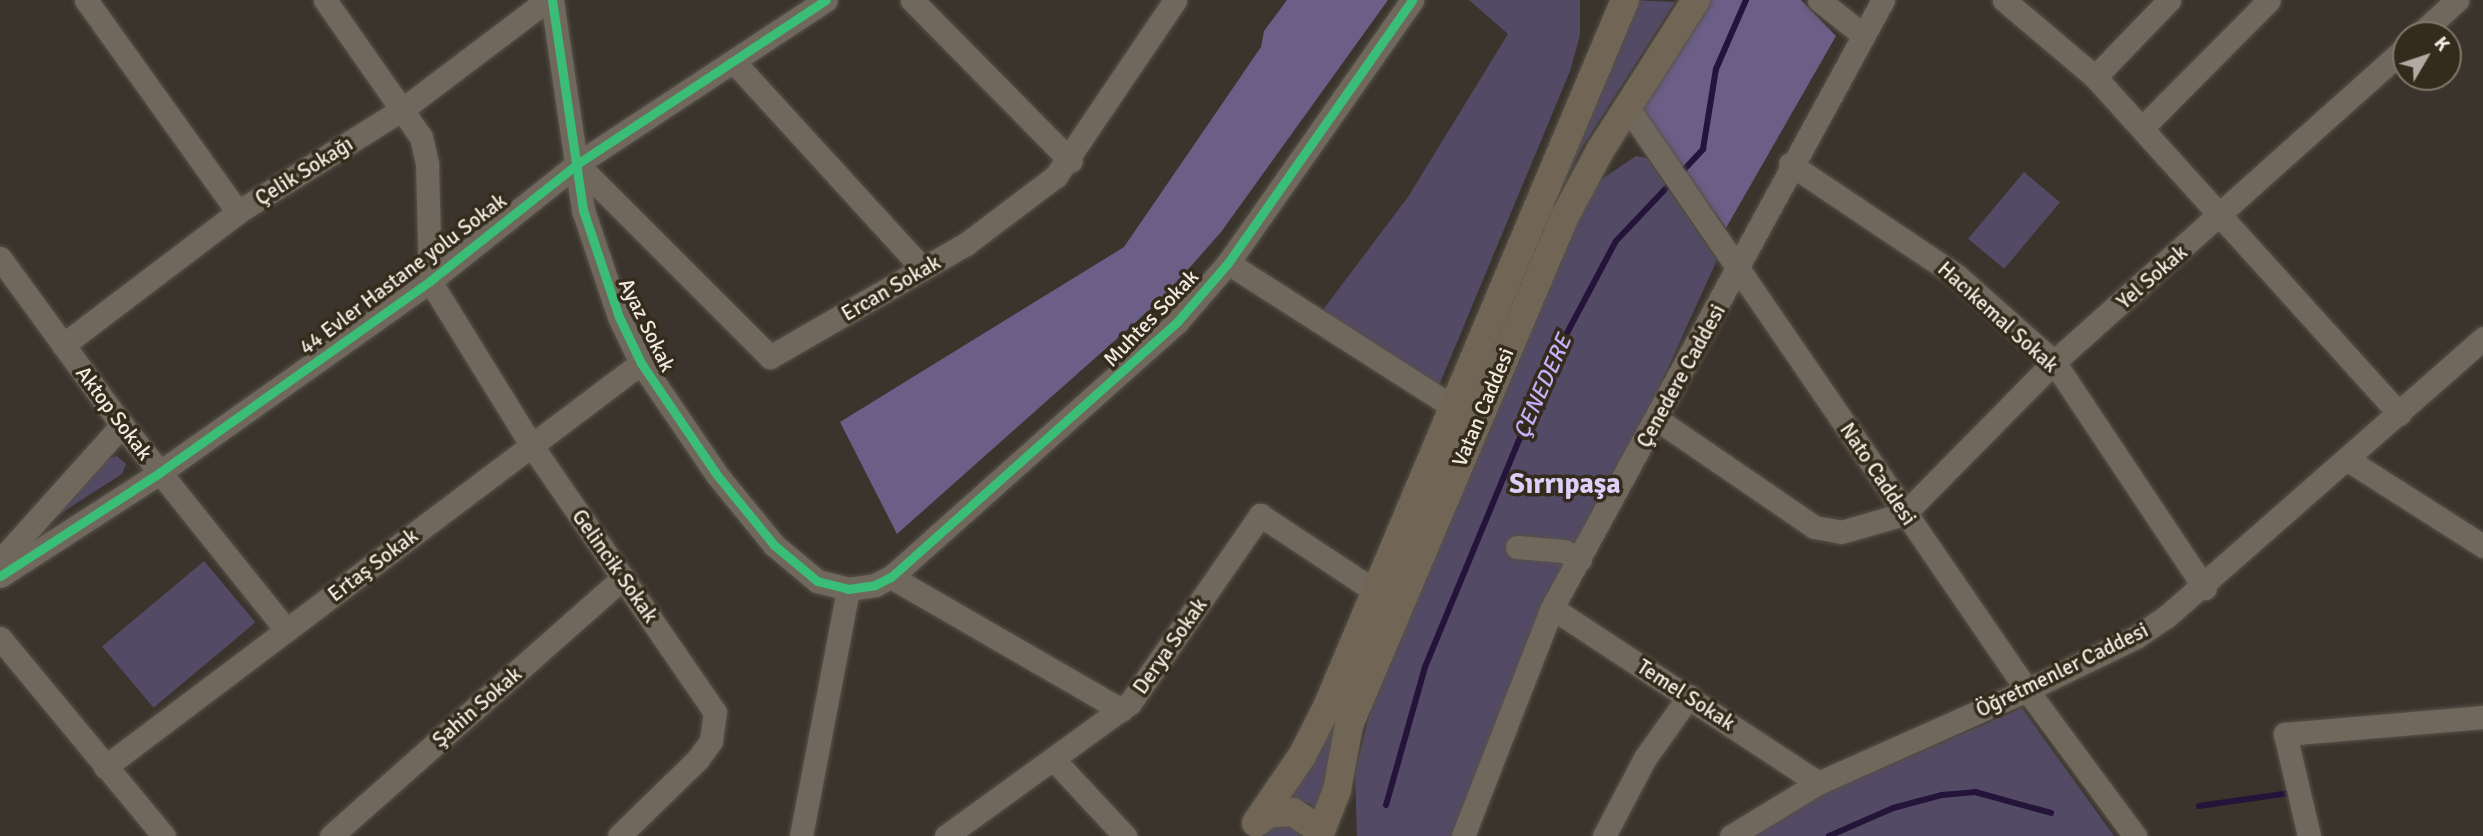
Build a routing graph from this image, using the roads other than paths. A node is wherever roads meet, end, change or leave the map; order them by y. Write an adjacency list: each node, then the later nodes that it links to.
1 (86, 0): 29 (street)
2 (325, 0): 24 (street)
3 (550, 0): 24 (street, Çelik Sokağı); 27 (street, Ayaz Sokak)
4 (826, 0): 21 (street, 44 Evler Hastane yolu Sokak)
5 (912, 0): 26 (street)
6 (1412, 0): 32 (street, Muhtes Sokak)
7 (1604, 0): 18 (main road)
8 (1625, 0): 18 (main road, Vatan Caddesi)
9 (1696, 0): 23 (main road, Vatan Caddesi)
10 (1819, 0): 19 (street)
11 (1883, 0): 19 (street, Çenedere Caddesi)
12 (2004, 0): 22 (street)
13 (2169, 0): 22 (street)
14 (2269, 0): 25 (street)
15 (2457, 0): 17 (street)
16 (1166, 4): 26 (street, Ercan Sokak)
17 (2434, 21)
18 (1613, 29): 40 (main road, Vatan Caddesi)
19 (1863, 35): 28 (street, Çenedere Caddesi)
20 (2392, 60): 30 (street, Yel Sokak)
21 (734, 62): 27 (street, 44 Evler Hastane yolu Sokak); 34 (street)
22 (2095, 77): 25 (street)
23 (1628, 108): 33 (street, Nato Caddesi); 75 (main road, Vatan Caddesi)
24 (403, 110): 29 (street, Çelik Sokağı); 35 (street)
25 (2141, 128): 30 (street)
26 (1071, 160): 34 (street, Ercan Sokak)
27 (576, 164): 34 (street, Ercan Sokak); 35 (street, 44 Evler Hastane yolu Sokak); 39 (street, Ayaz Sokak)
28 (1790, 164): 33 (street, Çenedere Caddesi); 38 (street, Hacıkemal Sokak)
29 (238, 212): 37 (street, Çelik Sokağı)
30 (2219, 219): 38 (street, Yel Sokak); 41 (street)
31 (0, 258): 37 (street, Aktop Sokak)
32 (1228, 262): 40 (street); 53 (street, Muhtes Sokak)
33 (1740, 268): 42 (street, Çenedere Caddesi); 47 (street, Nato Caddesi)
34 (923, 269)
35 (430, 281): 44 (street, Gelincik Sokak); 46 (street, 44 Evler Hastane yolu Sokak)
36 (2483, 338): 41 (street, Öğretmenler Caddesi)
37 (63, 345): 43 (street, Aktop Sokak)
38 (2054, 362): 47 (street, Yel Sokak); 55 (street, Hacıkemal Sokak)
39 (641, 363): 44 (street, Ertaş Sokak); 56 (street, Ayaz Sokak)
40 (1453, 407): 57 (main road, Vatan Caddesi)
41 (2399, 414): 45 (street, Öğretmenler Caddesi)
42 (1658, 420): 47 (street); 50 (street, Çenedere Caddesi)
43 (122, 425): 46 (street, Aktop Sokak); 51 (street)
44 (532, 446): 54 (street, Gelincik Sokak); 59 (street, Ertaş Sokak)
45 (2348, 460): 48 (street); 55 (street, Öğretmenler Caddesi)
46 (159, 472): 52 (street, 44 Evler Hastane yolu Sokak); 59 (street, Aktop Sokak)
47 (1904, 514): 61 (street, Nato Caddesi)
48 (2483, 546)
49 (1517, 547): 50 (street)
50 (1580, 559): 58 (street, Çenedere Caddesi)
51 (0, 561)
52 (0, 576)
53 (891, 577): 56 (street, Muhtes Sokak); 63 (street)
54 (624, 578): 70 (street, Şahin Sokak); 71 (street, Gelincik Sokak)
55 (2205, 588): 61 (street, Öğretmenler Caddesi)
56 (848, 589): 72 (street)
57 (1375, 591): 63 (street, Derya Sokak); 68 (main road, Vatan Caddesi)
58 (1552, 608): 62 (street, Temel Sokak); 76 (street, Çenedere Caddesi)
59 (286, 631): 66 (street, Ertaş Sokak)
60 (0, 638): 66 (street)
61 (2027, 690): 67 (street, Öğretmenler Caddesi); 79 (street, Nato Caddesi)
62 (1689, 696): 67 (street, Temel Sokak); 77 (street)
63 (1121, 710): 65 (street, Derya Sokak)
64 (2483, 717): 80 (street)
65 (1055, 761): 73 (street, Derya Sokak); 74 (street)
66 (105, 767): 69 (street)
67 (1818, 783): 78 (street, Öğretmenler Caddesi)
68 (1253, 828): 75 (main road, Vatan Caddesi)
69 (164, 836)
70 (331, 836)
71 (619, 836)
72 (801, 836)
73 (946, 836)
74 (1125, 836)
75 (1319, 836)
76 (1463, 836)
77 (1604, 836)
78 (1731, 836)
79 (2135, 836)
80 (2309, 836)

